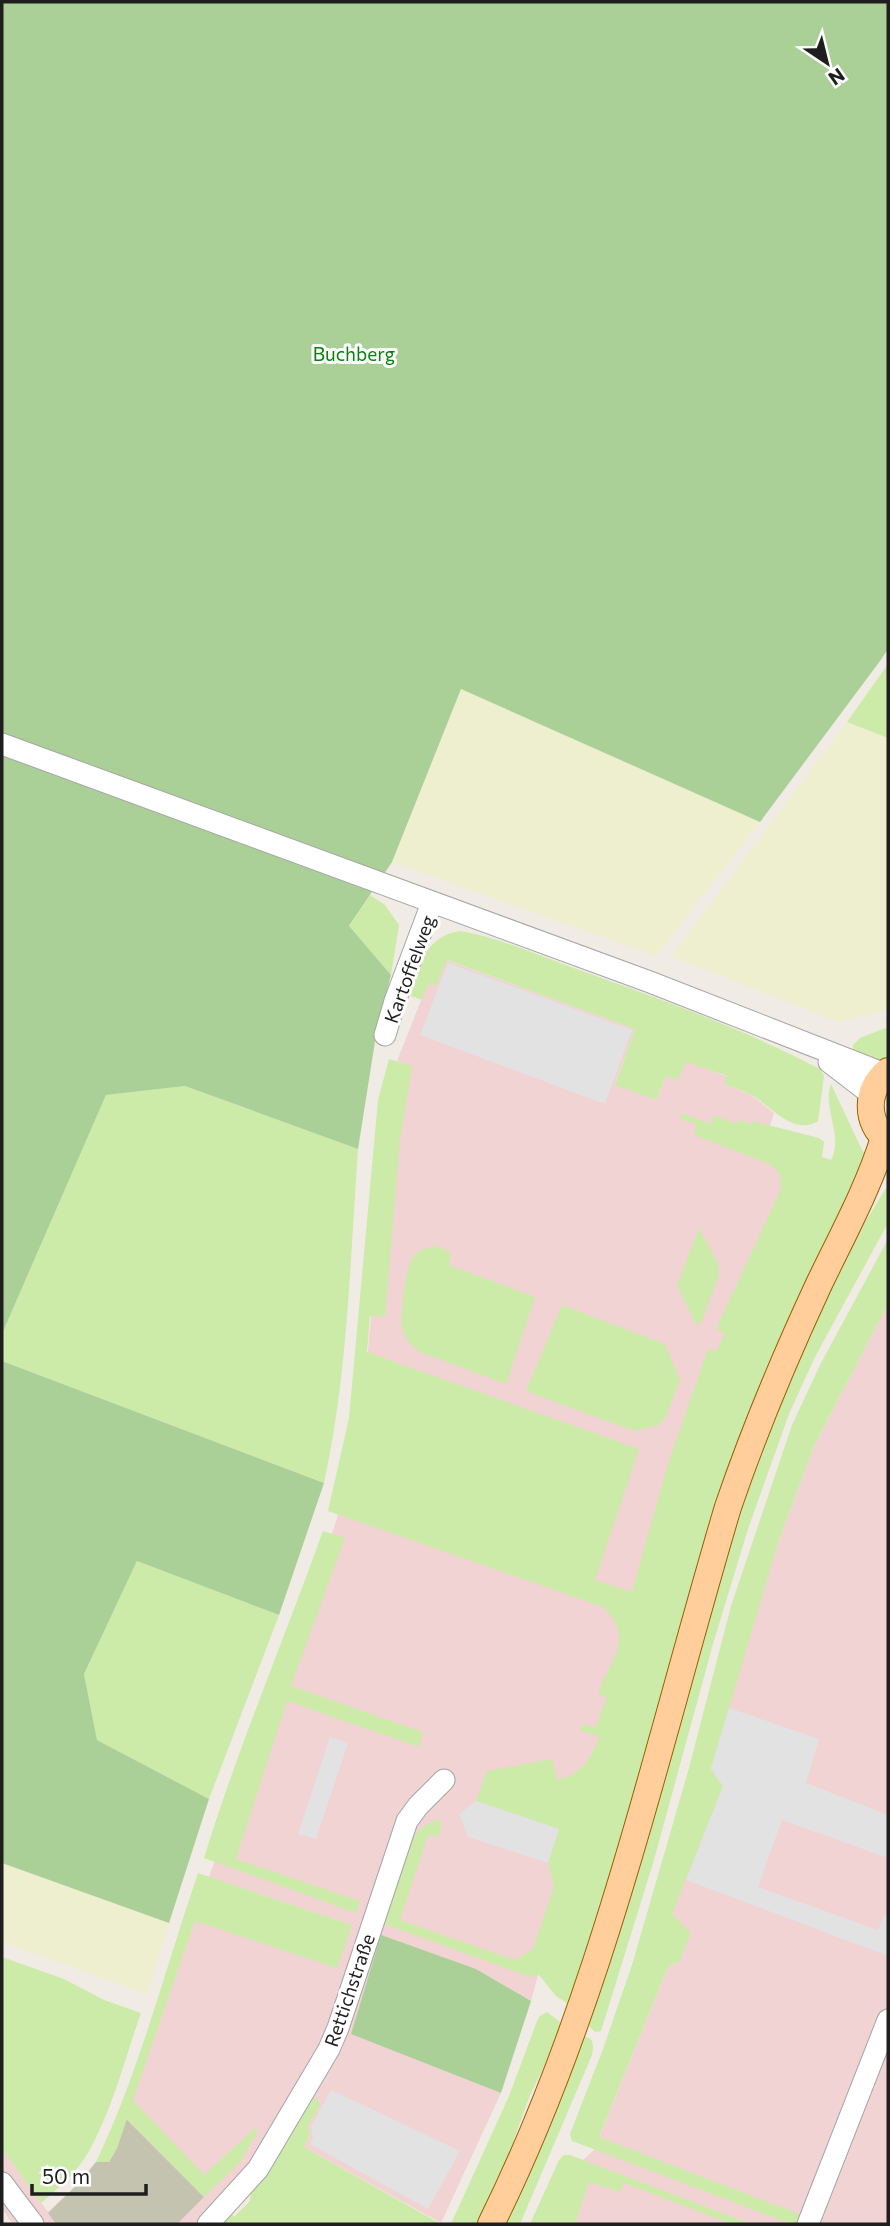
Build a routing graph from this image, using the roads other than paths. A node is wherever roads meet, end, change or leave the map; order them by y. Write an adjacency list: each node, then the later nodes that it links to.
1 (2, 744): 2 (street)
2 (432, 903): 3 (street, Kartoffelweg); 4 (street)
3 (385, 1035)
4 (882, 1080): 5 (main road)
5 (886, 1139): 7 (main road)
6 (888, 1170): 7 (main road)
7 (856, 1210): 13 (main road)
8 (444, 1780): 12 (street, Rettichstraße)
9 (888, 2020): 14 (street)
10 (2, 2183): 11 (street)
11 (33, 2224)
12 (208, 2224)
13 (491, 2224)
14 (808, 2224)

